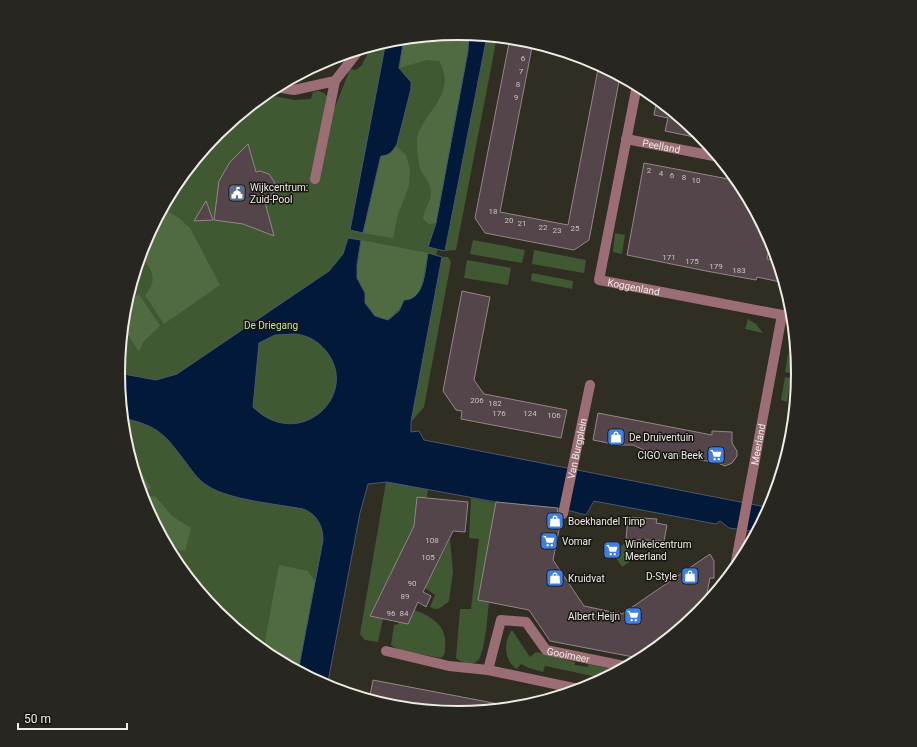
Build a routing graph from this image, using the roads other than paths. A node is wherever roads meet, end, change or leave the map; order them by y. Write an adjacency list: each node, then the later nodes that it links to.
1 (353, 57): 2 (street)
2 (335, 81): 3 (street); 7 (street)
3 (286, 89)
4 (636, 91): 5 (street, Koggenland)
5 (626, 139): 6 (street, Peelland); 8 (street, Koggenland)
6 (710, 155)
7 (315, 179)
8 (782, 315): 9 (street, Koggenland); 12 (street, Meerland)
9 (787, 316)
10 (590, 385): 11 (street, Van Burgplein)
11 (564, 513)
12 (736, 558)
13 (386, 651): 15 (street)
14 (621, 664): 15 (street, Gooimeer)
15 (488, 670): 16 (street)
16 (571, 687)

